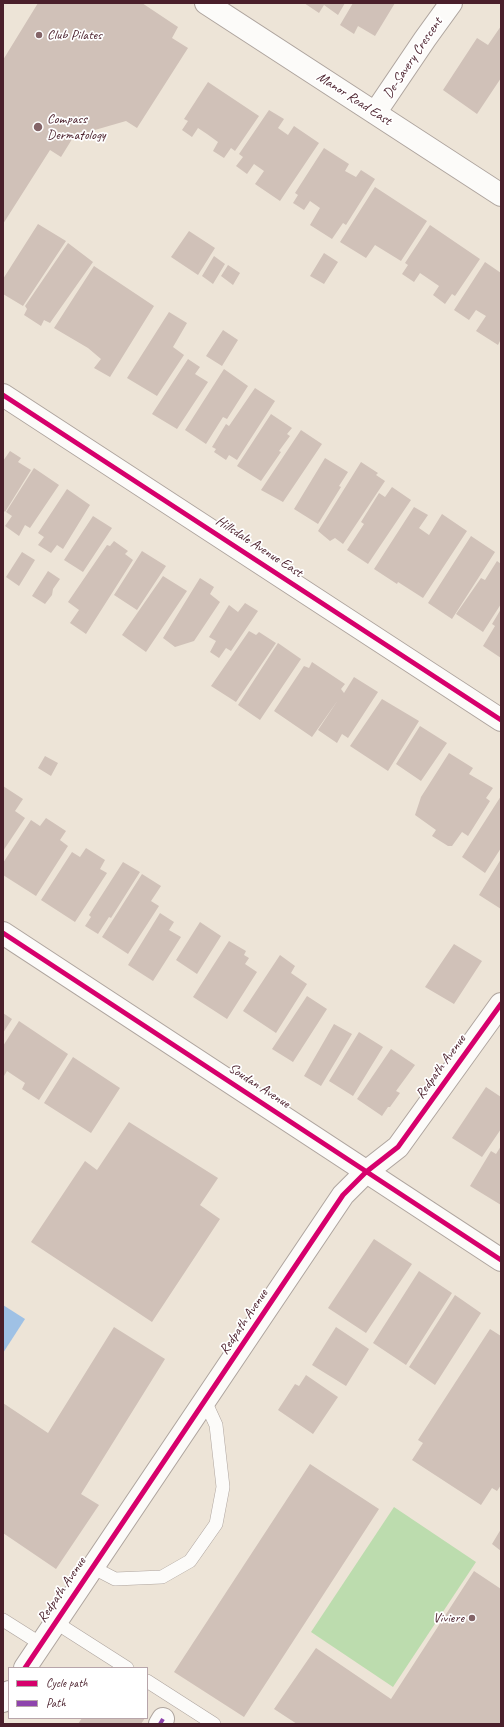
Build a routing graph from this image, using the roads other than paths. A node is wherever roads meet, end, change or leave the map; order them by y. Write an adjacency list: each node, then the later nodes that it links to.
1 (206, 3): 3 (street, Manor Road East)
2 (451, 3): 3 (street, De-Savery Crescent)
3 (375, 113): 4 (street, Manor Road East)
4 (501, 195)
5 (3, 395): 6 (street, Hillsdale Avenue East)
6 (501, 720)
7 (3, 933): 9 (street, Soudan Avenue)
8 (501, 1004): 9 (street, Redpath Avenue)
9 (366, 1172): 10 (street, Soudan Avenue); 11 (street, Redpath Avenue)
10 (501, 1260)
11 (205, 1401): 12 (street, Redpath Avenue); 12 (lane)
12 (92, 1567): 14 (street, Redpath Avenue)
13 (3, 1620): 15 (lane)
14 (55, 1622): 15 (street, Redpath Avenue); 17 (lane)
15 (41, 1644): 16 (street, Redpath Avenue)
16 (26, 1667)
17 (125, 1667)
18 (148, 1682): 19 (lane)
19 (214, 1724)

